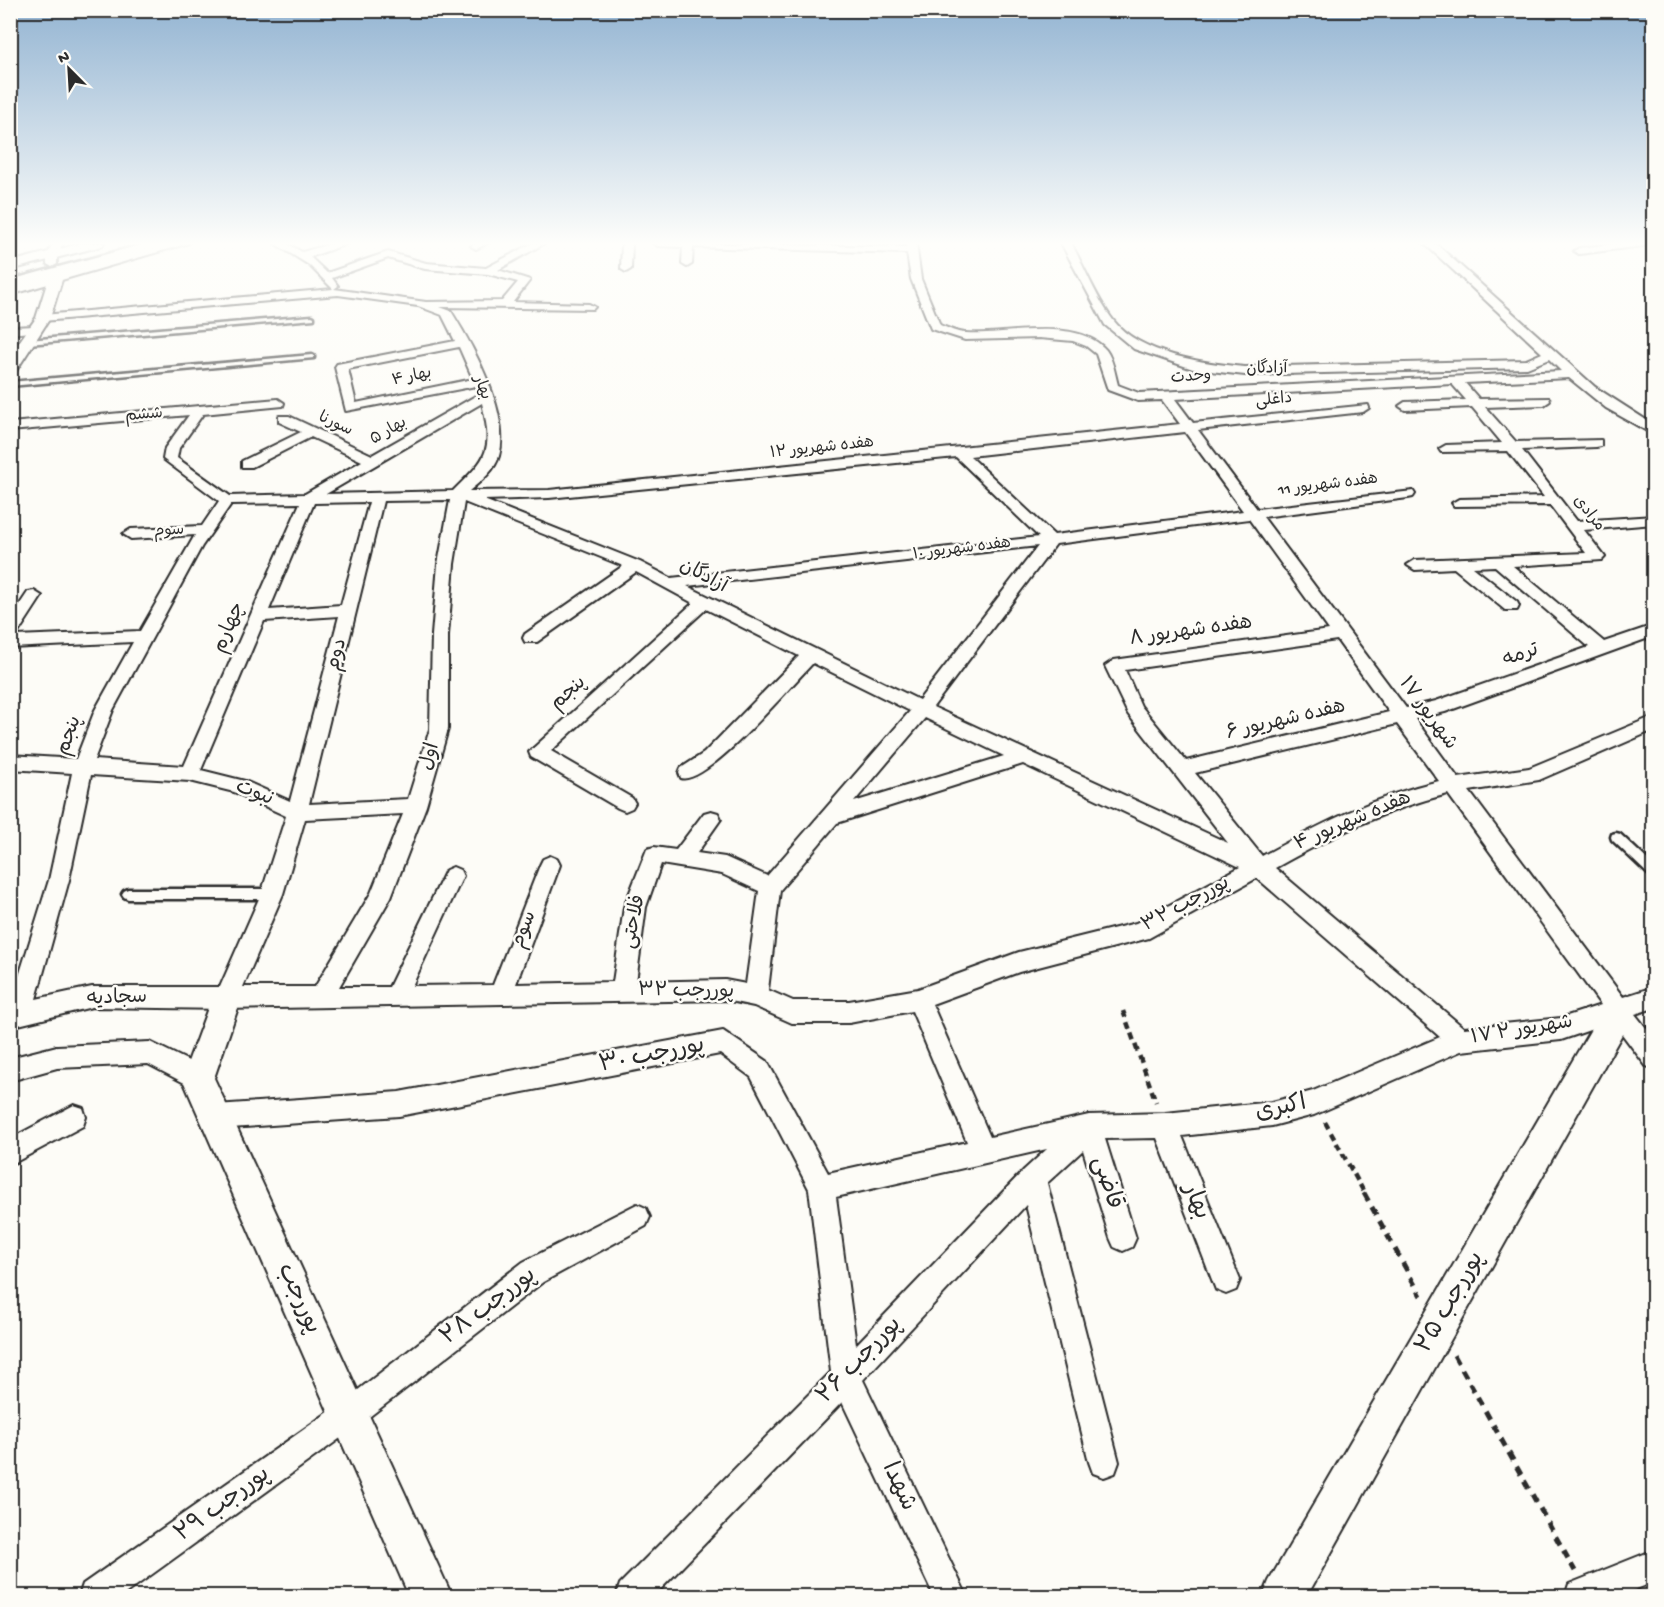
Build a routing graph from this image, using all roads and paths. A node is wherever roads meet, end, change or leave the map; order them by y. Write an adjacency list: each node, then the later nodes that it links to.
1 (34, 318): 9 (street)
2 (170, 318): 9 (street)
3 (312, 318): 9 (lane)
4 (449, 318): 10 (street, بهار)
5 (931, 318): 19 (street, وحدت)
6 (1106, 318): 11 (street, آزادگان)
7 (1511, 318): 11 (street)
8 (10, 331): 9 (street)
9 (27, 340): 13 (street)
10 (461, 343): 15 (street, بهار); 15 (street, بهار ۴)
11 (1549, 353): 14 (street)
12 (312, 357): 17 (lane)
13 (10, 368)
14 (1570, 374): 16 (street, وحدت); 29 (street)
15 (480, 381): 18 (street, بهار)
16 (1456, 381): 19 (street, وحدت); 22 (street, مرادی)
17 (10, 384)
18 (486, 395): 35 (street, بهار ۵); 37 (street, بهار)
19 (1166, 396): 28 (street, ۱۷ شهریور)
20 (1544, 401): 22 (street)
21 (278, 403): 25 (street, ششم)
22 (1476, 403): 23 (street); 32 (street, مرادی)
23 (1405, 406)
24 (1363, 408): 28 (street, داغلی)
25 (198, 411): 27 (street, ششم); 41 (street)
26 (284, 419): 30 (street, سورنا)
27 (10, 426)
28 (1189, 427): 34 (street, هفده شهریور ۱۲); 44 (street, ۱۷ شهریور)
29 (1653, 431)
30 (311, 432): 35 (street, سورنا); 36 (street)
31 (1596, 443): 32 (street)
32 (1512, 446): 33 (street); 42 (street, مرادی)
33 (1446, 449)
34 (959, 453): 37 (street, هفده شهریور ۱۲); 49 (street)
35 (373, 461): 40 (street, بهار ۵)
36 (247, 464)
37 (458, 494): 39 (street, هفده شهریور ۱۲); 52 (street, آزادگان); 79 (street, اول)
38 (1408, 494): 44 (street, هفده شهریور 11)
39 (377, 497): 40 (street, هفده شهریور ۱۲); 58 (street, دوم)
40 (309, 498): 41 (street, هفده شهریور ۱۲); 59 (street, چهارم)
41 (226, 500): 47 (street, پنجم)
42 (1553, 501): 43 (street); 46 (street, مرادی)
43 (1459, 503)
44 (1253, 514): 49 (street, هفده شهریور ۱۰); 62 (street, ۱۷ شهریور)
45 (1653, 520): 46 (street)
46 (1574, 526): 50 (street, مرادی)
47 (207, 530): 48 (street, سوم); 63 (street, پنجم)
48 (130, 534)
49 (1051, 540): 54 (street, هفده شهریور ۱۰); 68 (street)
50 (1498, 561): 51 (street, مرادی); 66 (street)
51 (1459, 564): 53 (street, مرادی); 57 (street)
52 (635, 565): 54 (street, آزادگان); 64 (street)
53 (1415, 565)
54 (670, 583): 56 (street, آزادگان)
55 (34, 596): 61 (street)
56 (704, 602): 67 (street, آزادگان); 78 (street, پنجم)
57 (1511, 606)
58 (349, 610): 59 (street); 80 (street, دوم)
59 (258, 616): 76 (street, چهارم)
60 (1653, 630): 66 (street, ترمه)
61 (10, 633)
62 (1341, 634): 69 (street, ۱۷ شهریور); 74 (street, هفده شهریور ۸)
63 (146, 636): 65 (street); 73 (street, پنجم)
64 (531, 639)
65 (10, 642)
66 (1602, 649): 69 (street, ترمه)
67 (810, 655): 68 (street, آزادگان); 75 (street)
68 (922, 709): 71 (street, آزادگان); 81 (street)
69 (1402, 717): 74 (street, هفده شهریور ۶); 77 (street, ۱۷ شهریور)
70 (1653, 722): 77 (street, هفده شهریور ۴)
71 (1026, 756): 81 (street); 86 (street, آزادگان)
72 (10, 762): 73 (street, نبوت)
73 (83, 765): 76 (street, نبوت); 102 (street, پنجم)
74 (1181, 769): 86 (street, هفده شهریور ۸)
75 (688, 773)
76 (190, 774): 80 (street, نبوت)
77 (1452, 786): 86 (street, هفده شهریور ۴); 100 (street, ۱۷ شهریور)
78 (625, 803)
79 (416, 806): 80 (street); 95 (street, اول)
80 (297, 812): 91 (street, نبوت)
81 (830, 817): 89 (street)
82 (711, 819): 84 (street)
83 (1616, 837): 87 (lane)
84 (680, 860): 89 (street); 92 (street, فلاحتی)
85 (550, 865): 93 (street, سوم)
86 (1258, 866): 99 (street, پوررجب ۳۲); 103 (street)
87 (1653, 873)
88 (453, 876): 96 (street)
89 (770, 887): 94 (street)
90 (129, 894): 91 (lane)
91 (272, 894): 98 (street, نبوت)
92 (622, 991): 93 (street, پوررجب ۳۲); 94 (street, پوررجب ۳۲)
93 (501, 994): 96 (street, پوررجب ۳۲)
94 (756, 996): 99 (street, پوررجب ۳۲)
95 (321, 997): 96 (street, پوررجب ۳۲); 98 (street, پوررجب ۳۲)
96 (396, 997)
97 (1653, 997): 100 (street, ۱۷ شهریور ۲)
98 (226, 999): 102 (street, سجادیه); 106 (street)
99 (918, 999): 111 (street)
100 (1619, 1010): 103 (street, ۱۷ شهریور ۲); 104 (street, ۱۷ شهریور); 126 (street, پوررجب ۲۵)
101 (1123, 1011): 109 (path)
102 (15, 1015)
103 (1460, 1040): 109 (street, اکبری)
104 (1653, 1058)
105 (10, 1070): 106 (street)
106 (198, 1078): 108 (street, پوررجب)
107 (74, 1117): 112 (street)
108 (216, 1117): 114 (street, پوررجب ۳۰); 119 (street, پوررجب)
109 (1165, 1125): 110 (street, اکبری); 117 (street, بهار)
110 (1089, 1127): 111 (street, اکبری); 113 (street, پوررجب ۲۶); 116 (street, قاضی)
111 (984, 1151): 114 (street, اکبری)
112 (10, 1154)
113 (1033, 1179): 118 (street, پوررجب ۲۶); 120 (street)
114 (822, 1187): 118 (street, پوررجب ۳۰)
115 (638, 1217): 119 (street, پوررجب ۲۸)
116 (1124, 1238)
117 (1226, 1280)
118 (846, 1377): 124 (street, پوررجب ۲۶); 125 (street, شهدا)
119 (350, 1414): 122 (street, پوررجب ۲۹); 123 (street, پوررجب)
120 (1104, 1462)
121 (1653, 1566): 127 (street)
122 (95, 1596)
123 (431, 1596)
124 (632, 1596)
125 (951, 1596)
126 (1284, 1596)
127 (1581, 1596)

